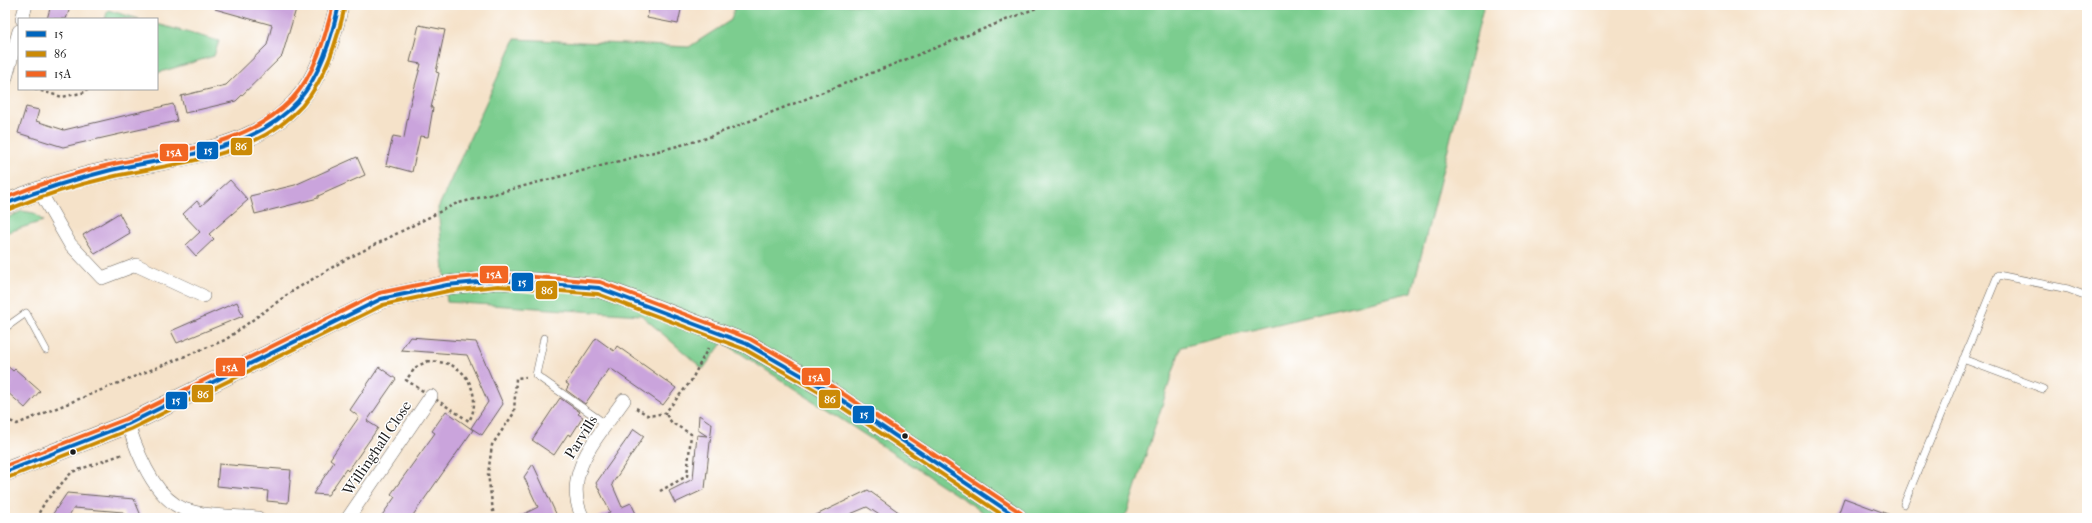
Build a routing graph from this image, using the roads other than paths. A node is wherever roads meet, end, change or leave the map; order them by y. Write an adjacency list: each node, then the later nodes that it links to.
1 (26, 5): 3 (street)
2 (339, 5): 6 (street)
3 (22, 18)
4 (18, 34): 5 (street)
5 (5, 81)
6 (39, 190): 7 (street); 8 (street)
7 (5, 204)
8 (203, 296)
9 (2087, 296): 13 (lane)
10 (5, 328): 12 (lane)
11 (544, 338): 18 (lane)
12 (46, 350)
13 (1963, 359): 14 (lane); 20 (lane)
14 (2043, 389)
15 (431, 396): 24 (street, Willinghall Close)
16 (624, 400): 18 (street, Parvills)
17 (128, 424): 19 (street); 21 (street); 22 (street)
18 (607, 425): 25 (street, Parvills)
19 (5, 472)
20 (1904, 504)
21 (181, 514): 23 (street)
22 (1009, 516)
23 (258, 518)
24 (348, 518)
25 (583, 518)

